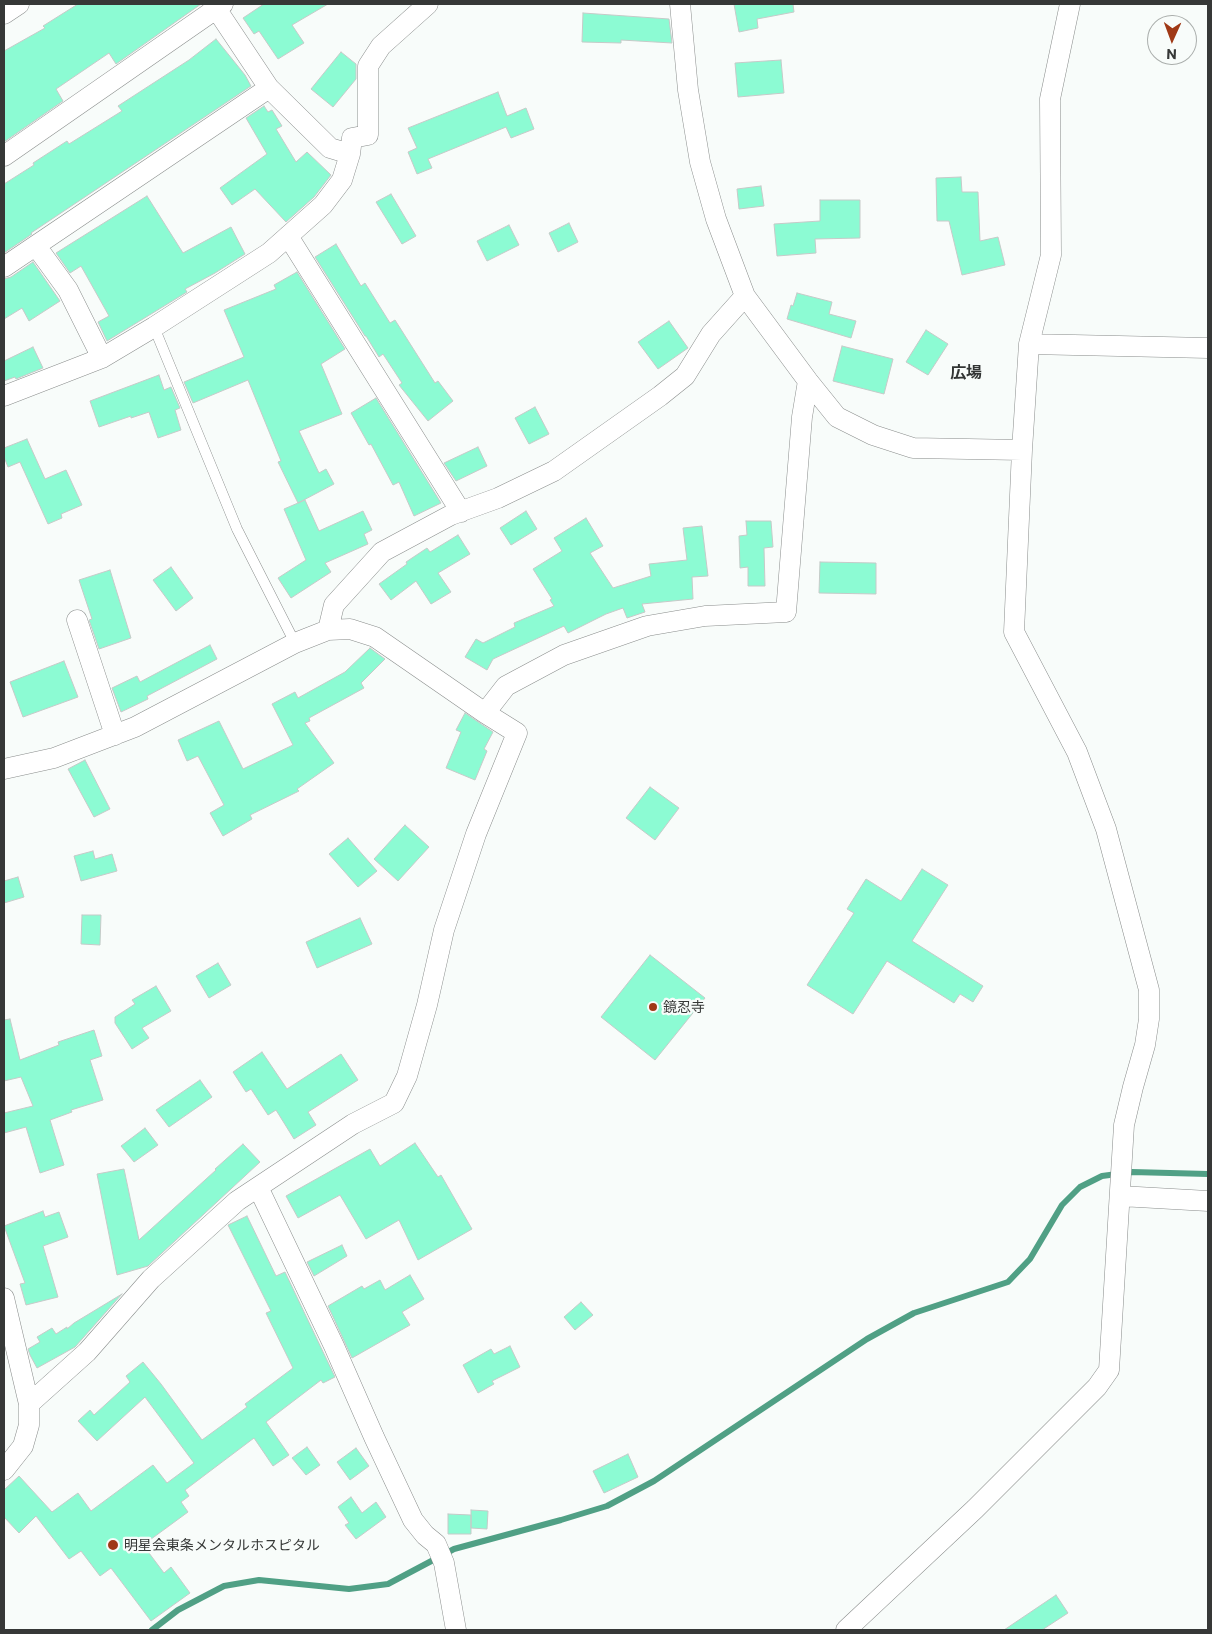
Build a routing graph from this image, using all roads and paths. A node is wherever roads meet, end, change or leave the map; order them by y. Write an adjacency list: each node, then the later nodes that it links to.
1 (19, 4): 6 (street)
2 (428, 4): 8 (street)
3 (680, 4): 13 (street)
4 (1070, 4): 15 (street)
5 (217, 5): 7 (street); 9 (street)
6 (4, 14)
7 (269, 88): 8 (street); 11 (street)
8 (350, 154): 10 (street)
9 (4, 156)
10 (288, 236): 14 (street); 21 (street)
11 (36, 246): 12 (street); 17 (street)
12 (4, 267)
13 (746, 296): 18 (street); 21 (street)
14 (154, 327): 17 (street); 24 (lane)
15 (1029, 344): 16 (street); 20 (street)
16 (1208, 348)
17 (102, 358): 19 (street)
18 (808, 381): 20 (street); 25 (street)
19 (4, 396)
20 (1022, 450): 29 (street)
21 (461, 512): 23 (street)
22 (77, 620): 26 (street)
23 (328, 630): 24 (street); 25 (street)
24 (295, 643): 26 (street)
25 (485, 713): 28 (street)
26 (116, 735): 27 (street)
27 (4, 769)
28 (258, 1187): 32 (street); 34 (street)
29 (1120, 1191): 30 (street); 35 (street)
30 (1208, 1200)
31 (4, 1298): 32 (street)
32 (29, 1404): 33 (street)
33 (4, 1470)
34 (456, 1630)
35 (846, 1630)

